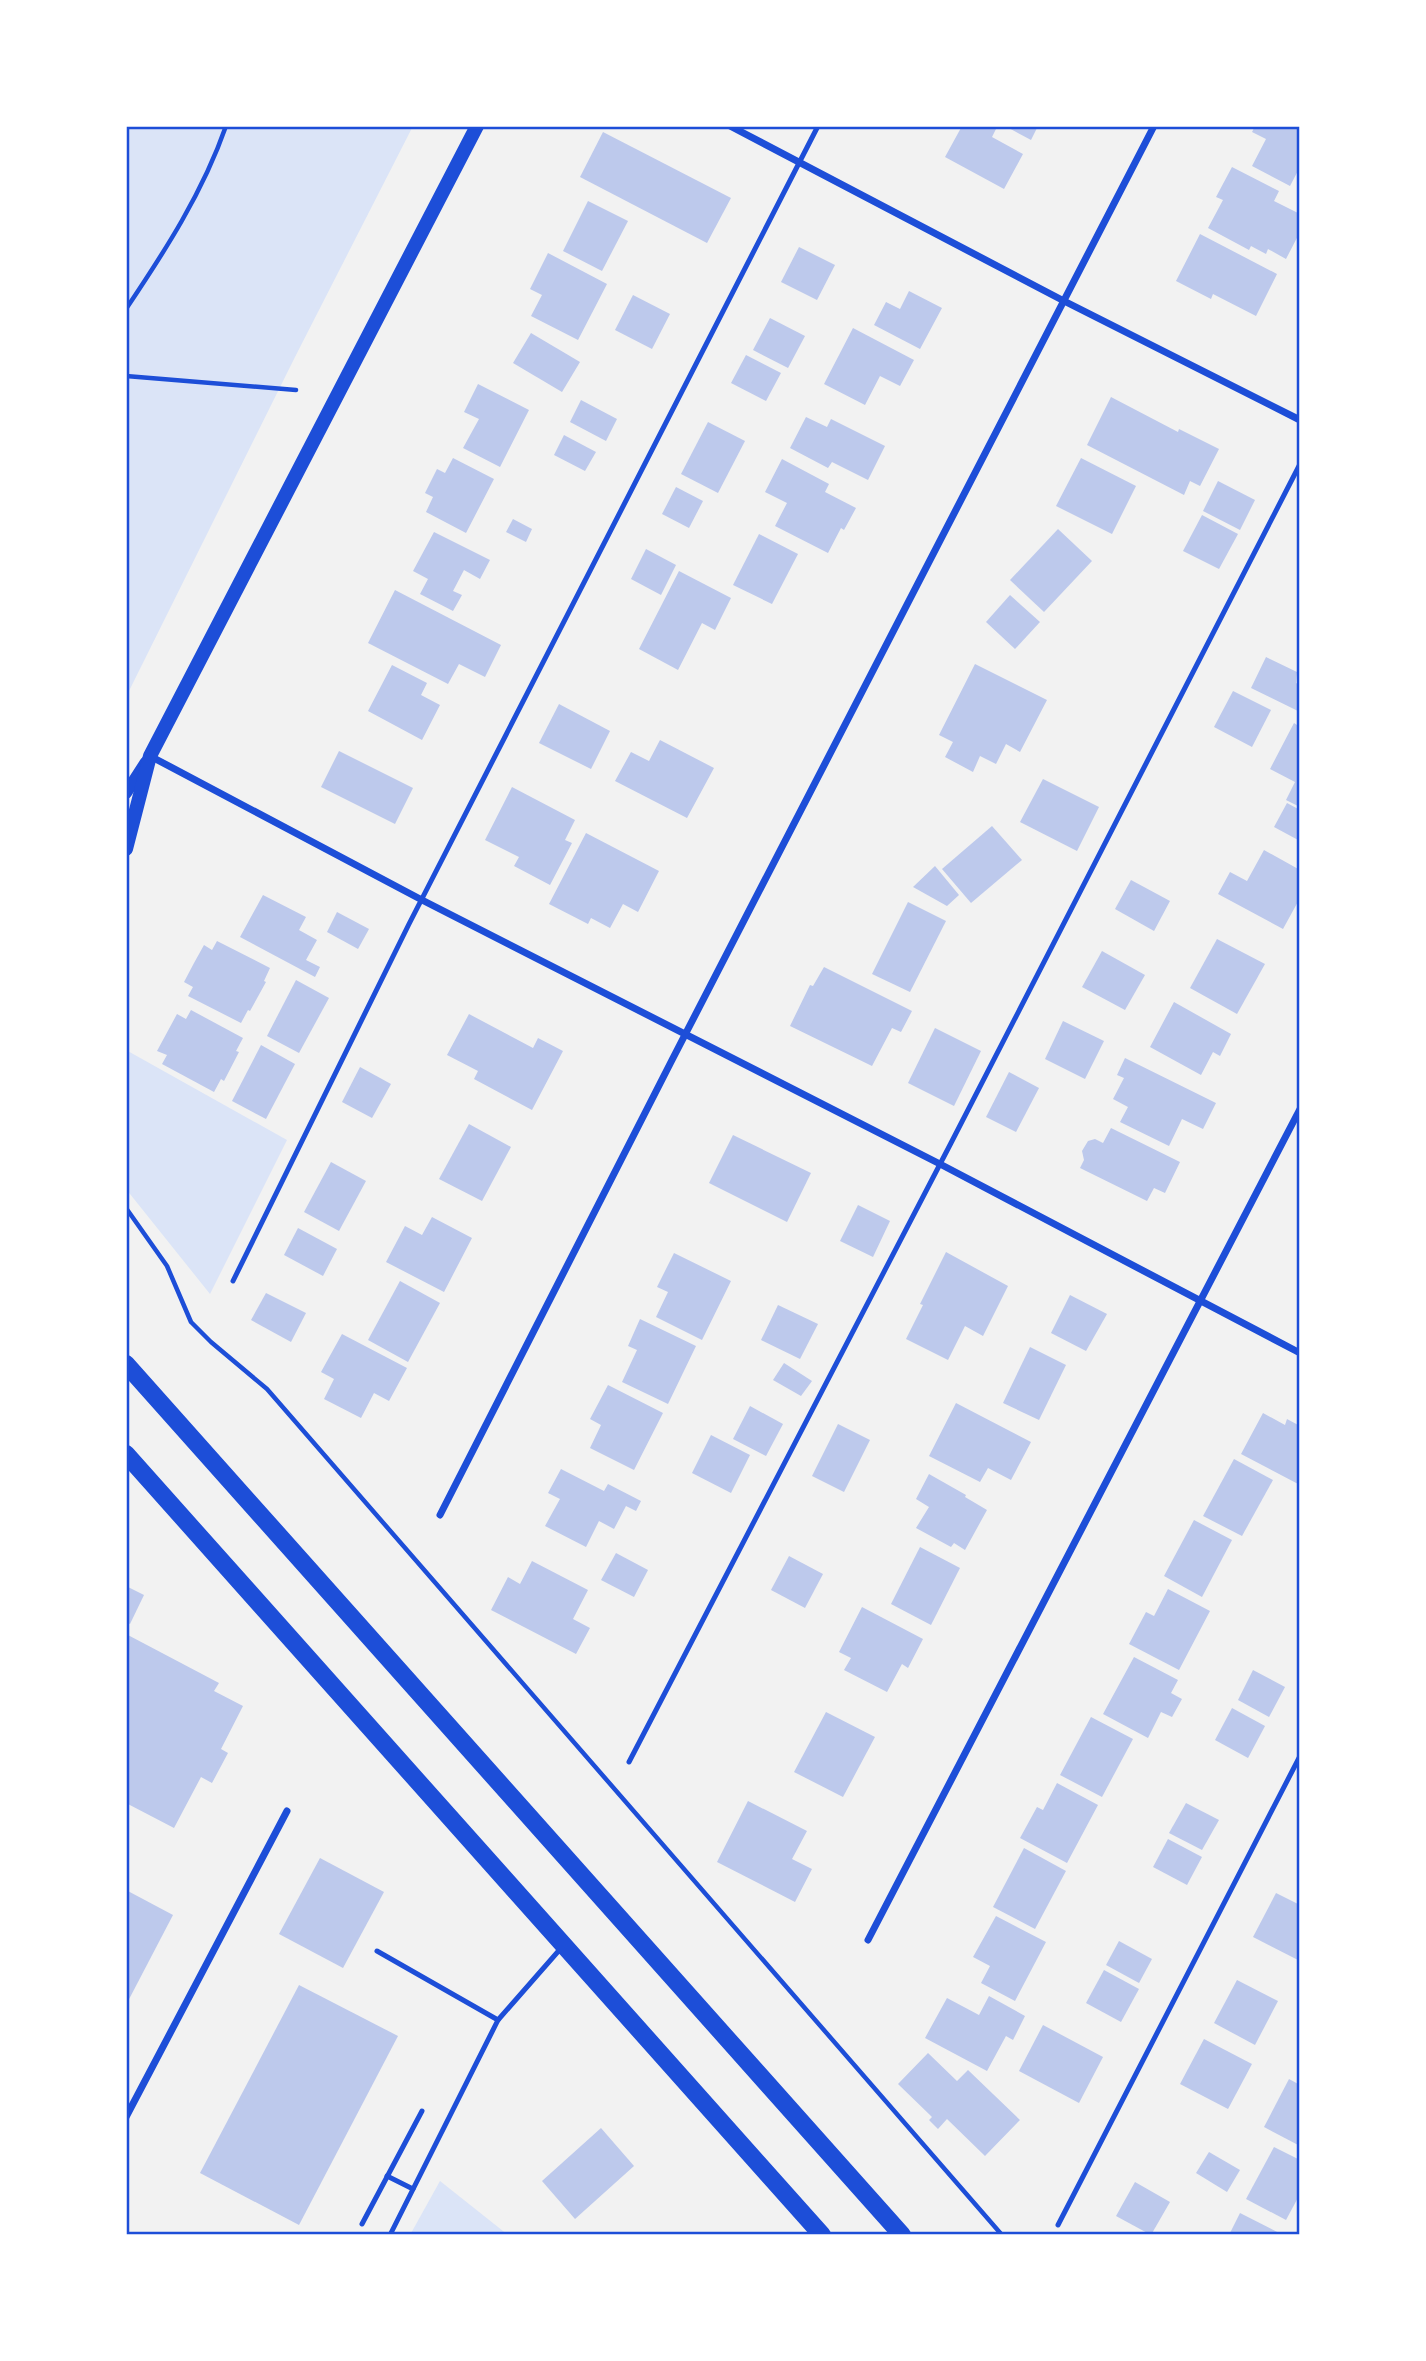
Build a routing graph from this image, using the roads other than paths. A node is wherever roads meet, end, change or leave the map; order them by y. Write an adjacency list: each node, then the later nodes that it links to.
1 (477, 126): 9 (main road)
2 (730, 126): 5 (street)
3 (818, 126): 5 (lane)
4 (1154, 126): 6 (street)
5 (800, 162): 6 (street); 12 (lane)
6 (1064, 301): 7 (street); 13 (street)
7 (1300, 420)
8 (1300, 464): 15 (lane)
9 (150, 756): 10 (street); 11 (main road); 12 (street)
10 (126, 793)
11 (126, 849)
12 (422, 900): 13 (street); 16 (lane)
13 (684, 1036): 15 (street); 21 (street)
14 (1300, 1109): 17 (street)
15 (940, 1164): 17 (street); 23 (lane)
16 (233, 1281)
17 (1201, 1301): 18 (street); 25 (street)
18 (1300, 1353)
19 (126, 1364): 37 (main road)
20 (126, 1454): 26 (main road)
21 (440, 1515)
22 (1300, 1756): 34 (lane)
23 (629, 1762)
24 (287, 1811): 30 (street)
25 (868, 1940)
26 (564, 1945): 28 (lane); 36 (main road)
27 (377, 1951): 28 (lane)
28 (498, 2020): 32 (lane)
29 (422, 2111): 31 (lane)
30 (126, 2117)
31 (387, 2176): 32 (lane); 33 (lane)
32 (413, 2189): 35 (lane)
33 (362, 2224)
34 (1058, 2225)
35 (390, 2235)
36 (822, 2235)
37 (902, 2235)

